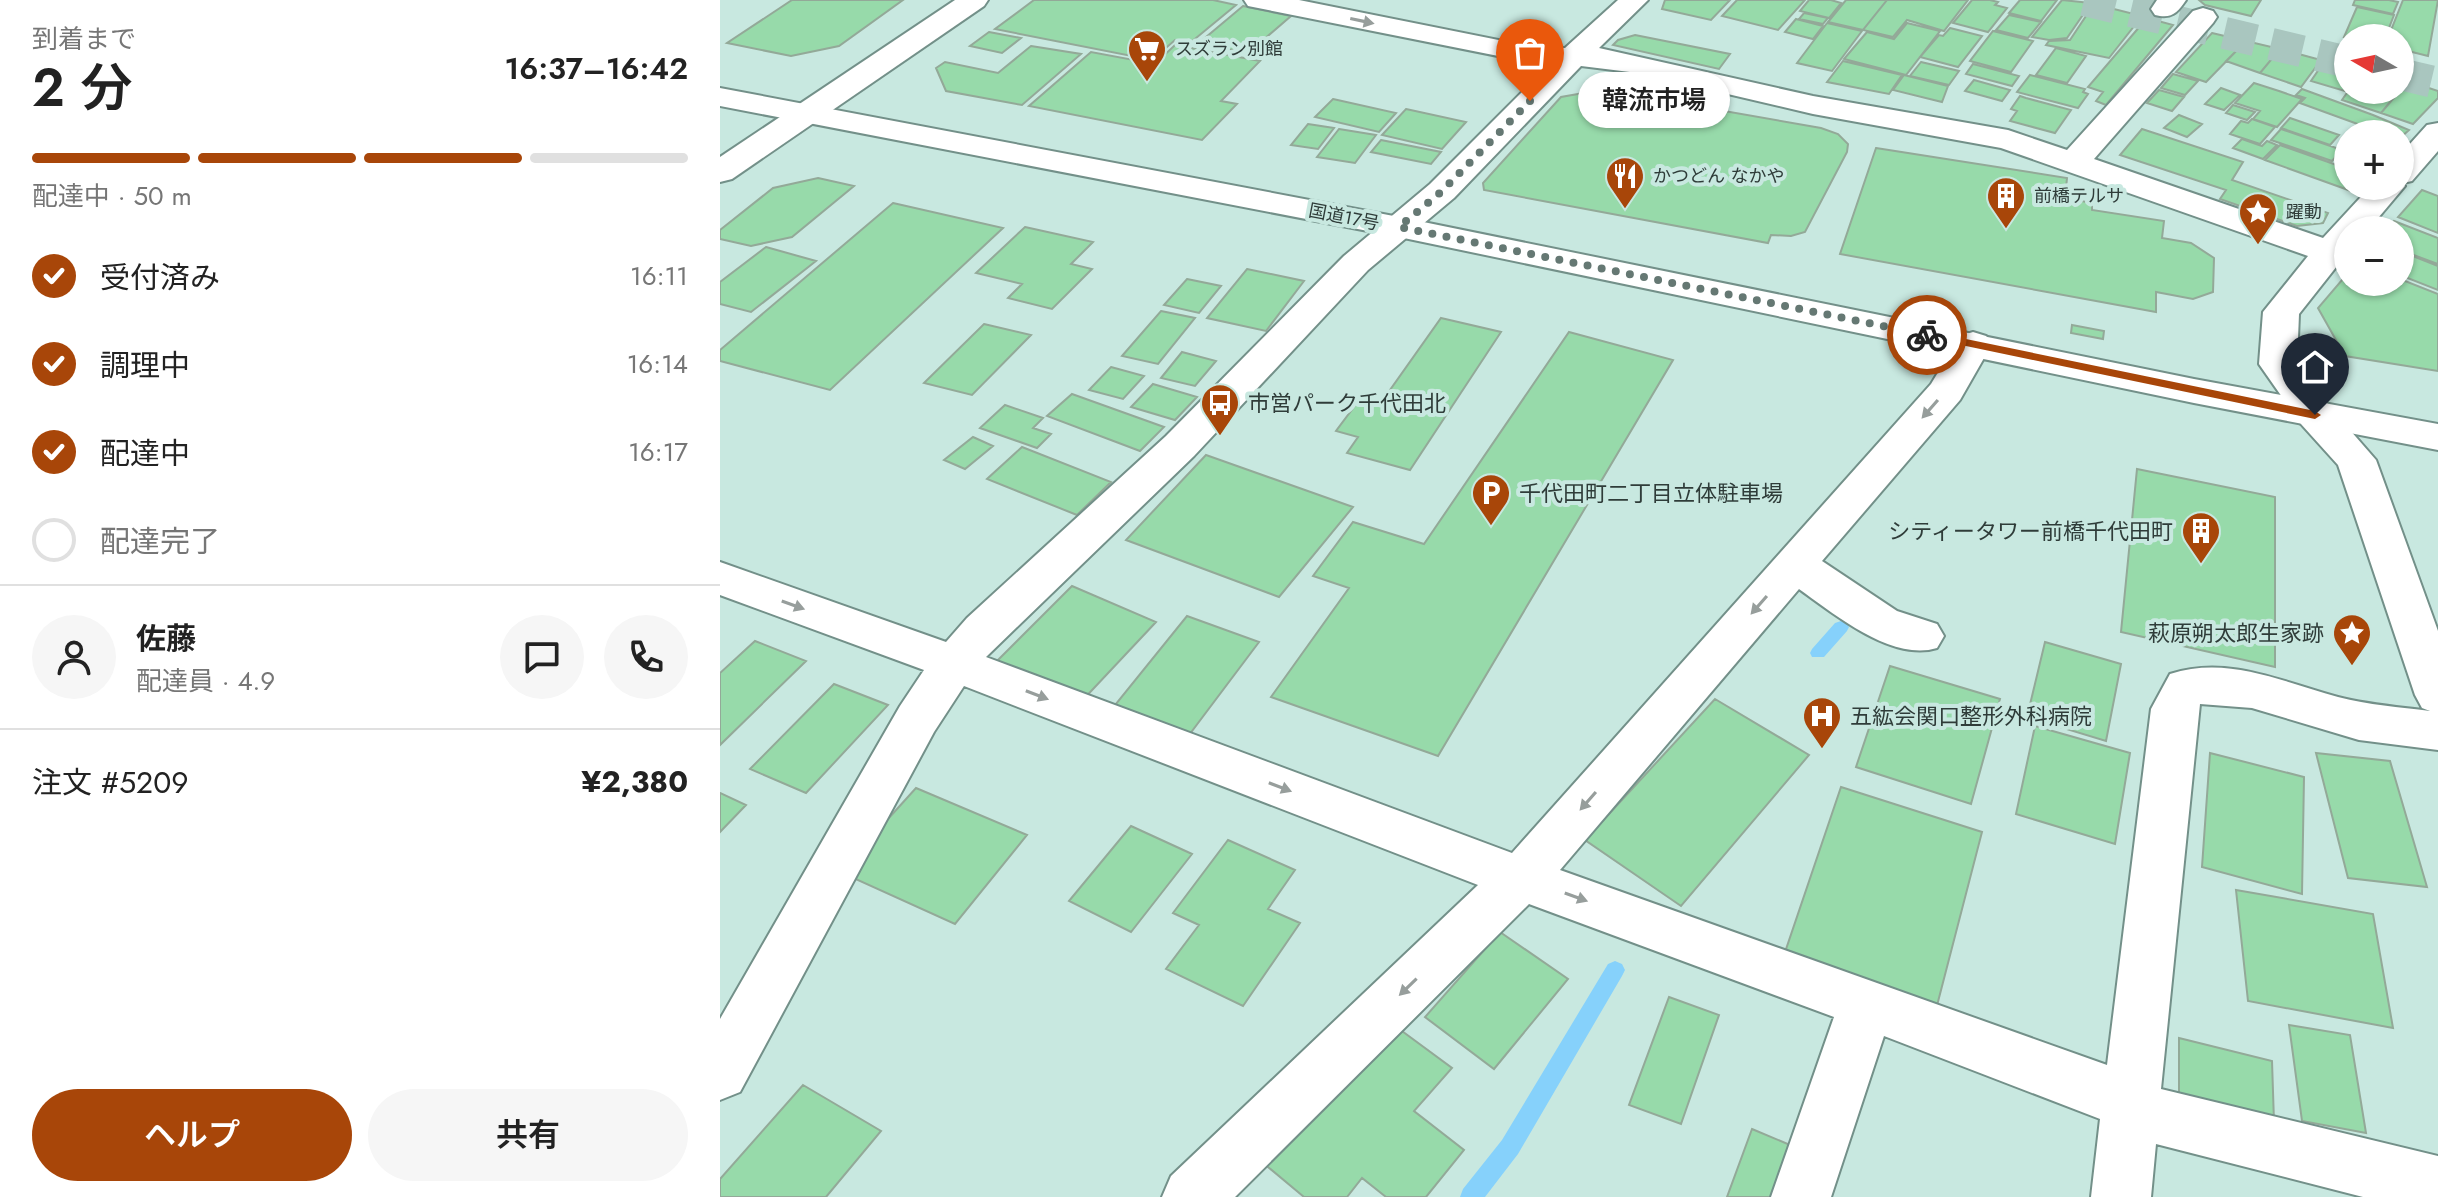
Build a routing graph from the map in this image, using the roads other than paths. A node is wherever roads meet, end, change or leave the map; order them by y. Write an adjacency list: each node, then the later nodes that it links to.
1 (974, 0): 7 (main road)
2 (1258, 0): 5 (main road, one-way to 5)
3 (1634, 0): 5 (main road)
4 (2203, 17): 10 (main road)
5 (1574, 56): 10 (main road); 14 (main road)
6 (720, 97): 7 (main road, 国道17号)
7 (806, 113): 11 (main road); 14 (main road, 国道17号)
8 (2438, 132): 9 (main road)
9 (2414, 159)
10 (2074, 162): 15 (main road)
11 (720, 172)
12 (2376, 200): 13 (main road)
13 (2362, 216)
14 (1399, 227): 17 (main road, 国道17号); 23 (main road)
15 (2334, 236)
16 (2334, 247): 18 (main road)
17 (1973, 344): 18 (main road, 国道17号); 20 (main road, one-way to 20)
18 (2315, 415): 19 (main road, 国道17号); 24 (main road)
19 (2438, 437)
20 (1794, 564): 22 (main road); 26 (main road, one-way to 26)
21 (720, 578): 23 (main road, one-way to 23)
22 (1921, 636)
23 (954, 663): 26 (main road, one-way to 26); 28 (main road)
24 (2438, 695)
25 (2438, 731): 29 (main road)
26 (1522, 877): 27 (main road, one-way to 27); 31 (main road, one-way to 31)
27 (1866, 1005): 29 (main road); 32 (main road)
28 (720, 1073)
29 (2133, 1103): 30 (main road); 33 (main road)
30 (2438, 1186)
31 (1192, 1197)
32 (1801, 1197)
33 (2121, 1197)

